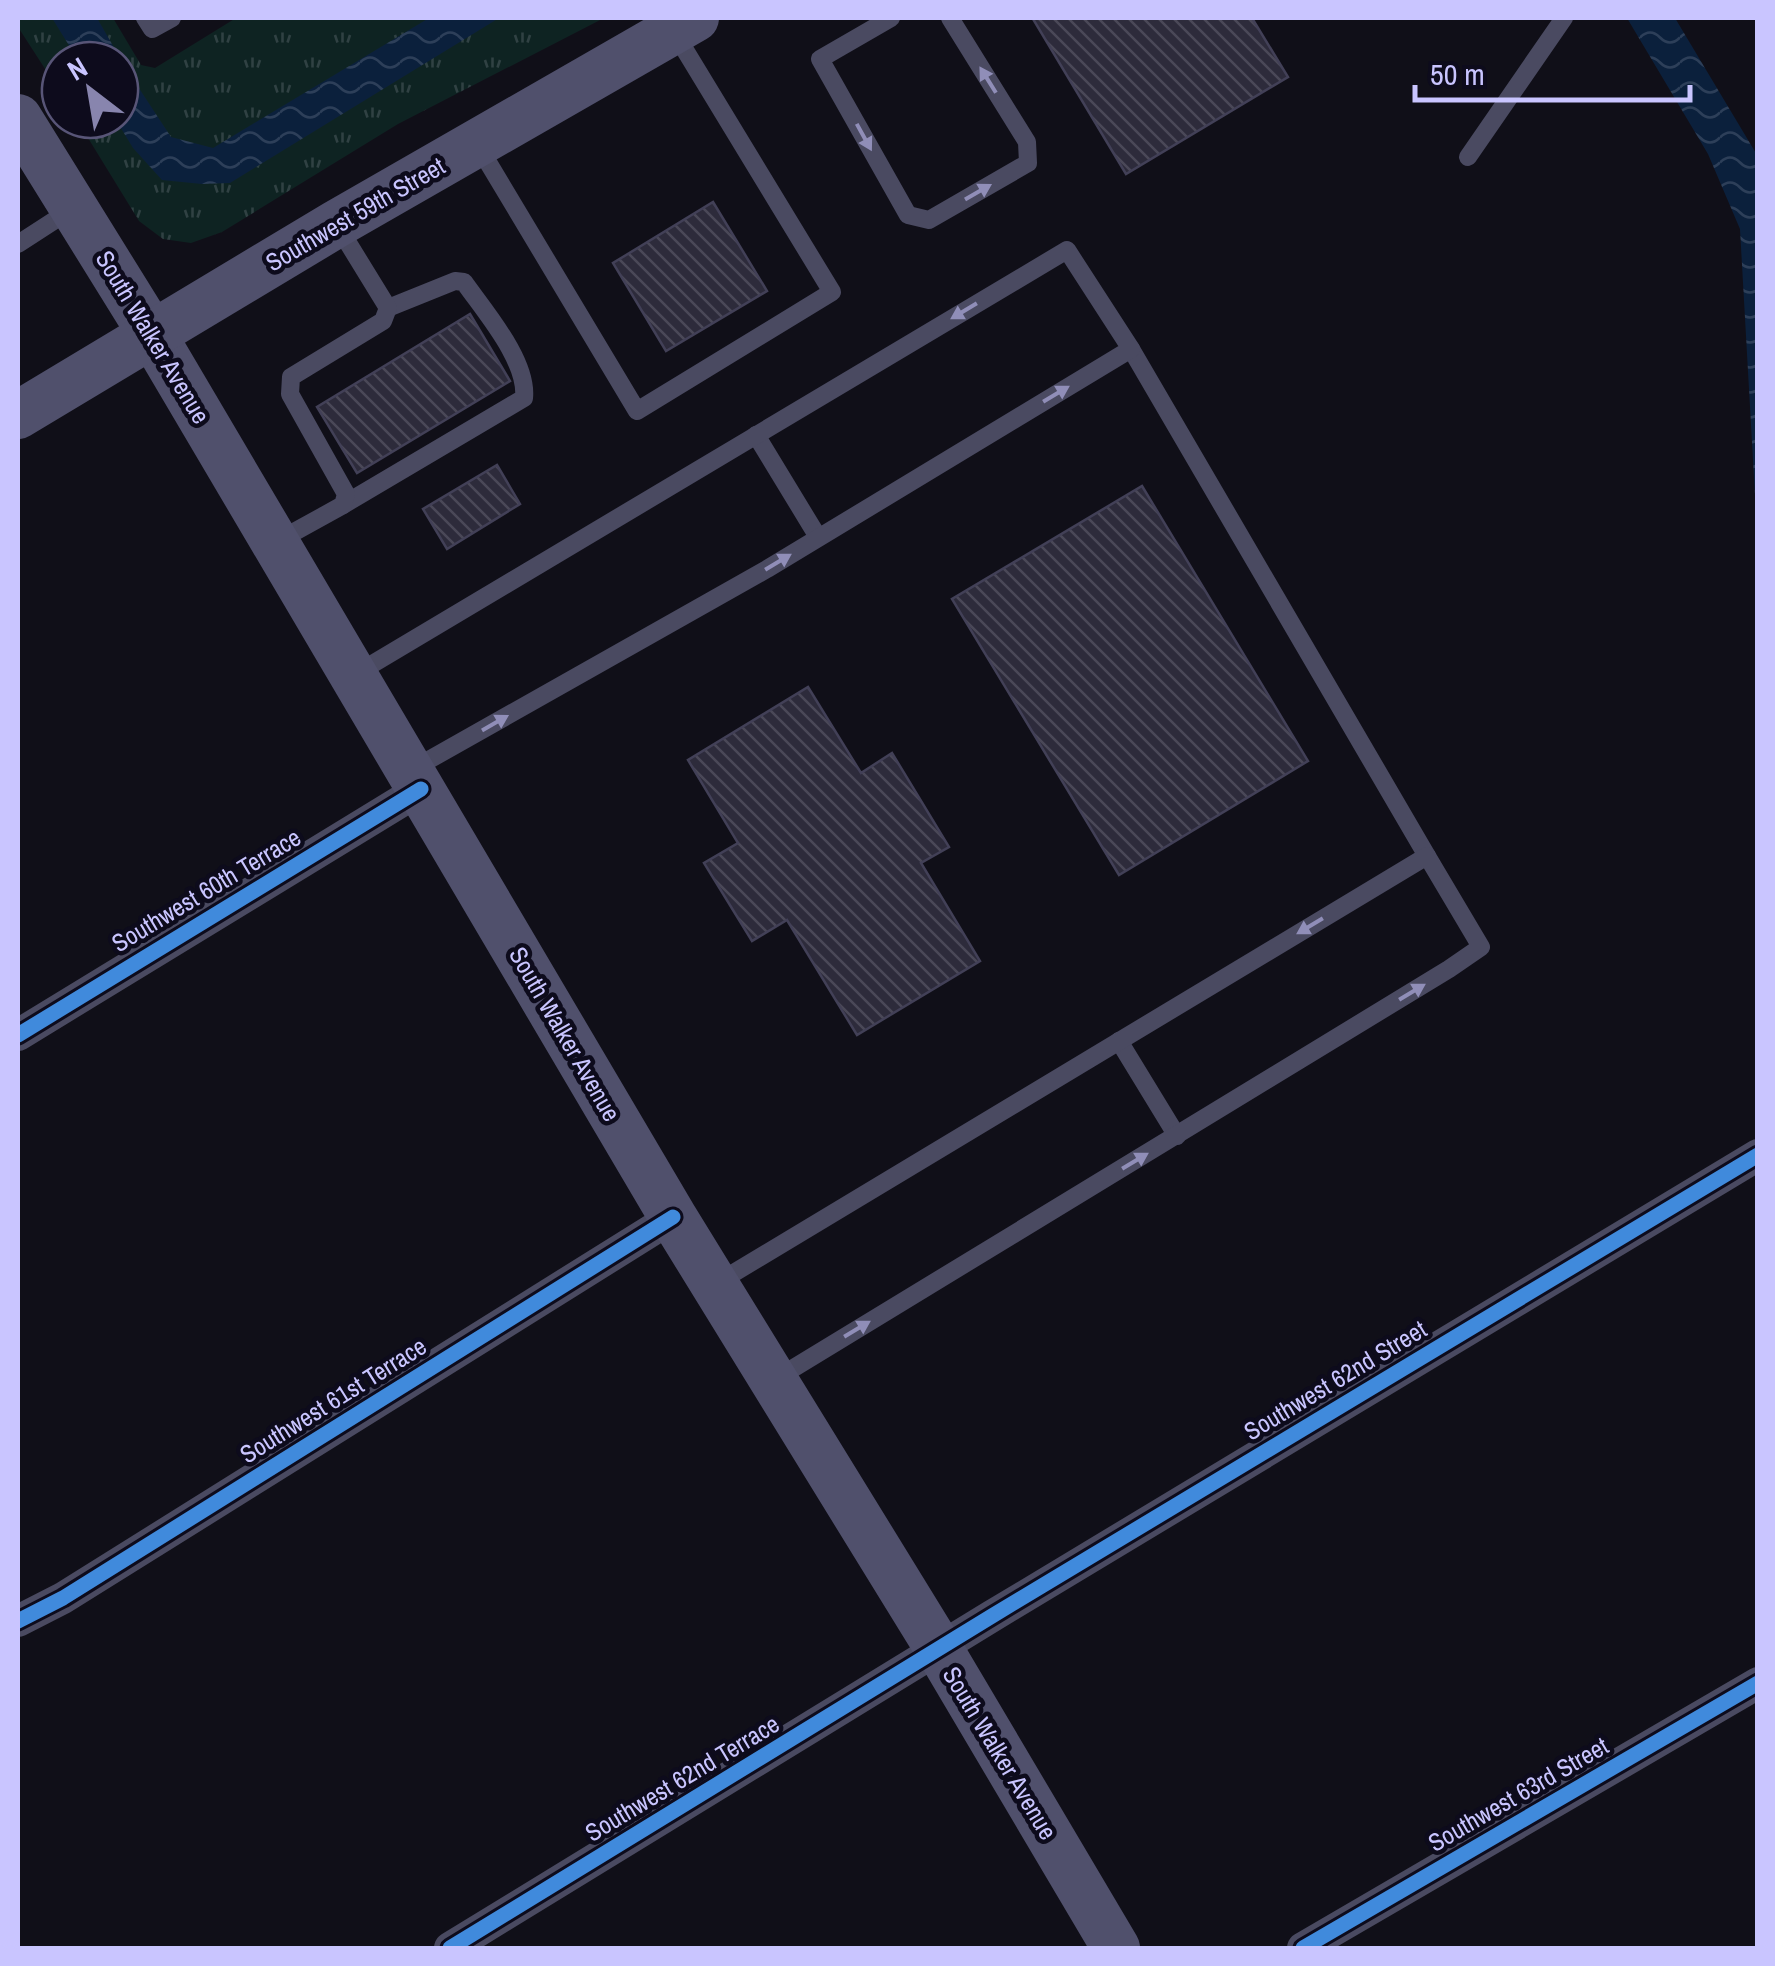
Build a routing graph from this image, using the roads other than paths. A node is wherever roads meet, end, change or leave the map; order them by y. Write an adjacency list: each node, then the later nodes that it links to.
1 (145, 18): 2 (lane)
2 (172, 18)
3 (891, 18): 4 (lane, one-way to 4)
4 (950, 18)
5 (1564, 18): 9 (lane)
6 (684, 24): 8 (main road, Southwest 59th Street); 8 (lane)
7 (18, 118): 10 (main road, South Walker Avenue)
8 (477, 144): 11 (main road, Southwest 59th Street)
9 (1468, 157)
10 (74, 208): 12 (lane); 14 (main road, South Walker Avenue)
11 (336, 224): 13 (lane); 14 (main road, Southwest 59th Street)
12 (18, 244)
13 (388, 308): 18 (lane); 18 (lane)
14 (152, 334): 16 (main road, Southwest 59th Street); 20 (main road, South Walker Avenue)
15 (1131, 348): 17 (lane, one-way to 17); 19 (lane, one-way to 15); 23 (lane)
16 (20, 409)
17 (756, 436): 19 (lane); 21 (lane)
18 (343, 505): 20 (lane)
19 (818, 537): 22 (lane, one-way to 19)
20 (276, 542): 21 (main road, South Walker Avenue)
21 (354, 675): 22 (main road, South Walker Avenue)
22 (416, 780): 24 (street, Southwest 60th Terrace); 28 (main road, South Walker Avenue)
23 (1428, 856): 25 (lane, one-way to 25); 26 (lane, one-way to 23)
24 (18, 1035)
25 (1118, 1041): 26 (lane); 29 (lane)
26 (1176, 1136): 30 (lane, one-way to 26)
27 (1758, 1155): 32 (street, Southwest 62nd Street)
28 (673, 1216): 29 (main road, South Walker Avenue); 31 (street, Southwest 61st Terrace)
29 (715, 1284): 30 (main road, South Walker Avenue)
30 (774, 1380): 32 (main road, South Walker Avenue)
31 (18, 1621)
32 (938, 1650): 34 (street, Southwest 62nd Terrace); 35 (main road, South Walker Avenue)
33 (1758, 1684): 36 (street, Southwest 63rd Street)
34 (450, 1948)
35 (1116, 1948)
36 (1303, 1948)

